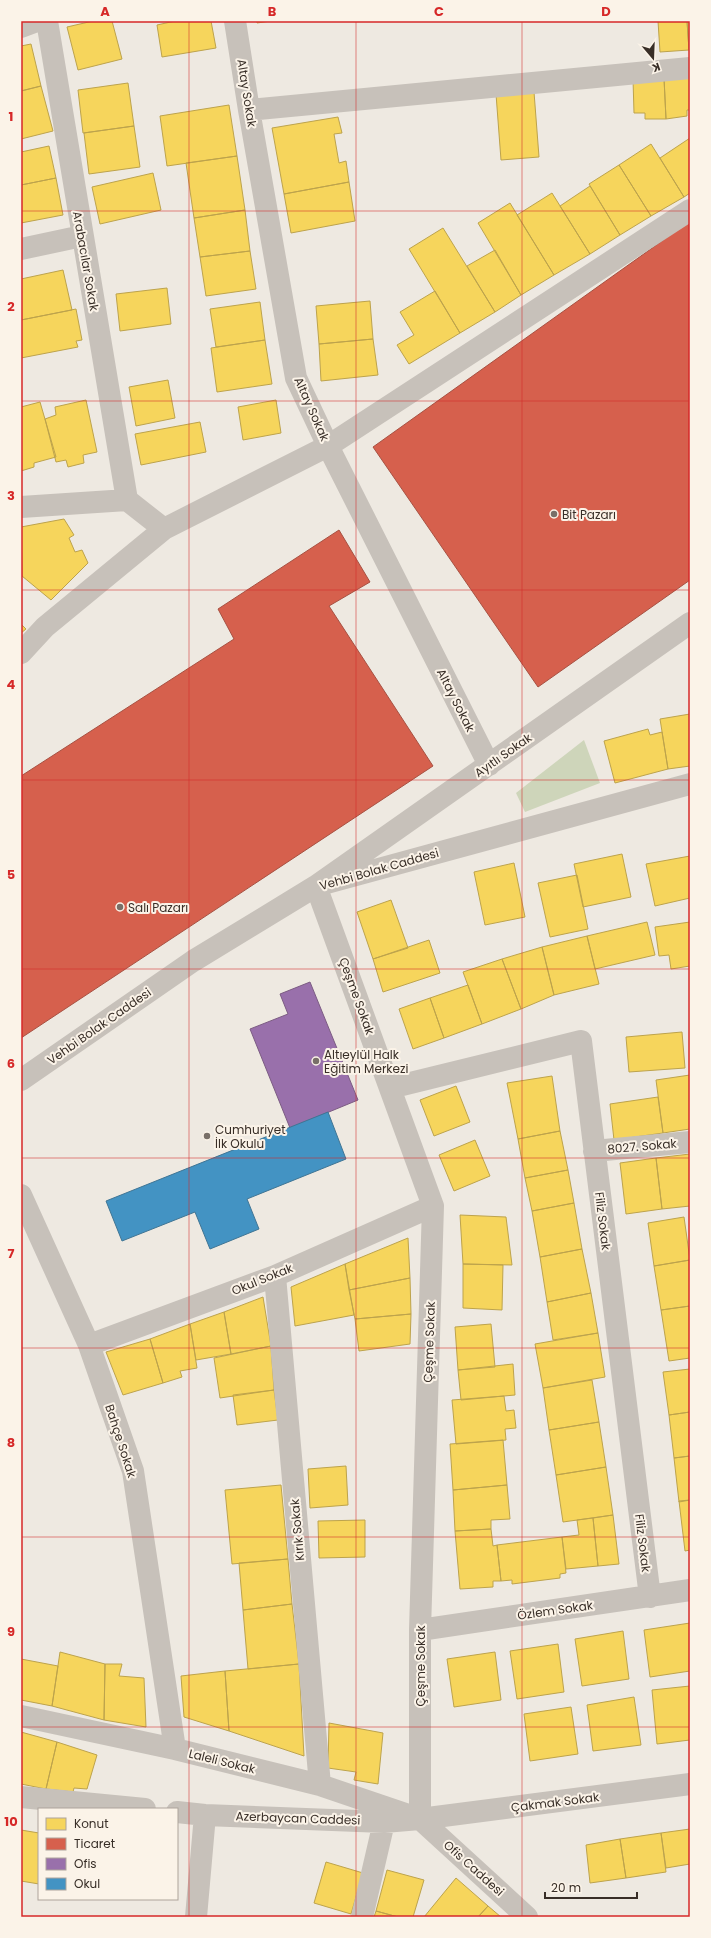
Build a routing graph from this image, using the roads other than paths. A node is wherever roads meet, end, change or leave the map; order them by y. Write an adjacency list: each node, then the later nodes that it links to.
1 (37, 21): 4 (street)
2 (46, 21): 8 (street, Arabacılar Sokak)
3 (235, 21): 6 (street, Altay Sokak)
4 (21, 26)
5 (690, 68): 6 (street)
6 (249, 110): 10 (street, Altay Sokak)
7 (690, 210): 10 (street)
8 (82, 236): 9 (street); 11 (street, Arabacılar Sokak)
9 (21, 249)
10 (328, 446): 13 (street); 16 (street, Altay Sokak)
11 (128, 500): 12 (street); 13 (street)
12 (21, 507)
13 (164, 529): 15 (street)
14 (690, 623): 16 (street, Ayıtlı Sokak)
15 (21, 653)
16 (489, 765): 18 (street, Ayıtlı Sokak)
17 (690, 784): 18 (street, Vehbi Bolak Caddesi)
18 (316, 886): 19 (street, Vehbi Bolak Caddesi); 20 (street, Çeşme Sokak)
19 (21, 1080)
20 (390, 1088): 22 (street, Filiz Sokak); 24 (street, Çeşme Sokak)
21 (690, 1142): 22 (street, 8027. Sokak)
22 (594, 1151): 28 (street, Filiz Sokak)
23 (21, 1195): 26 (street, Bahçe Sokak)
24 (433, 1206): 25 (street, Okul Sokak); 29 (street, Çeşme Sokak)
25 (275, 1276): 26 (street, Okul Sokak); 33 (street, Kırık Sokak)
26 (89, 1345): 31 (street, Bahçe Sokak)
27 (690, 1590): 28 (street, Özlem Sokak)
28 (650, 1597): 29 (street, Özlem Sokak)
29 (420, 1630): 38 (street, Çeşme Sokak)
30 (21, 1716): 31 (street, Laleli Sokak)
31 (175, 1749): 33 (street, Laleli Sokak)
32 (690, 1784): 38 (street, Çakmak Sokak)
33 (320, 1785): 38 (street, Laleli Sokak)
34 (21, 1797): 35 (street)
35 (135, 1808)
36 (178, 1812): 37 (street, Azerbaycan Caddesi)
37 (205, 1815): 39 (street, Azerbaycan Caddesi); 40 (street)
38 (420, 1819): 39 (street, Azerbaycan Caddesi); 42 (street, Ofis Caddesi)
39 (384, 1822): 41 (street)
40 (196, 1917)
41 (362, 1917)
42 (527, 1917)

